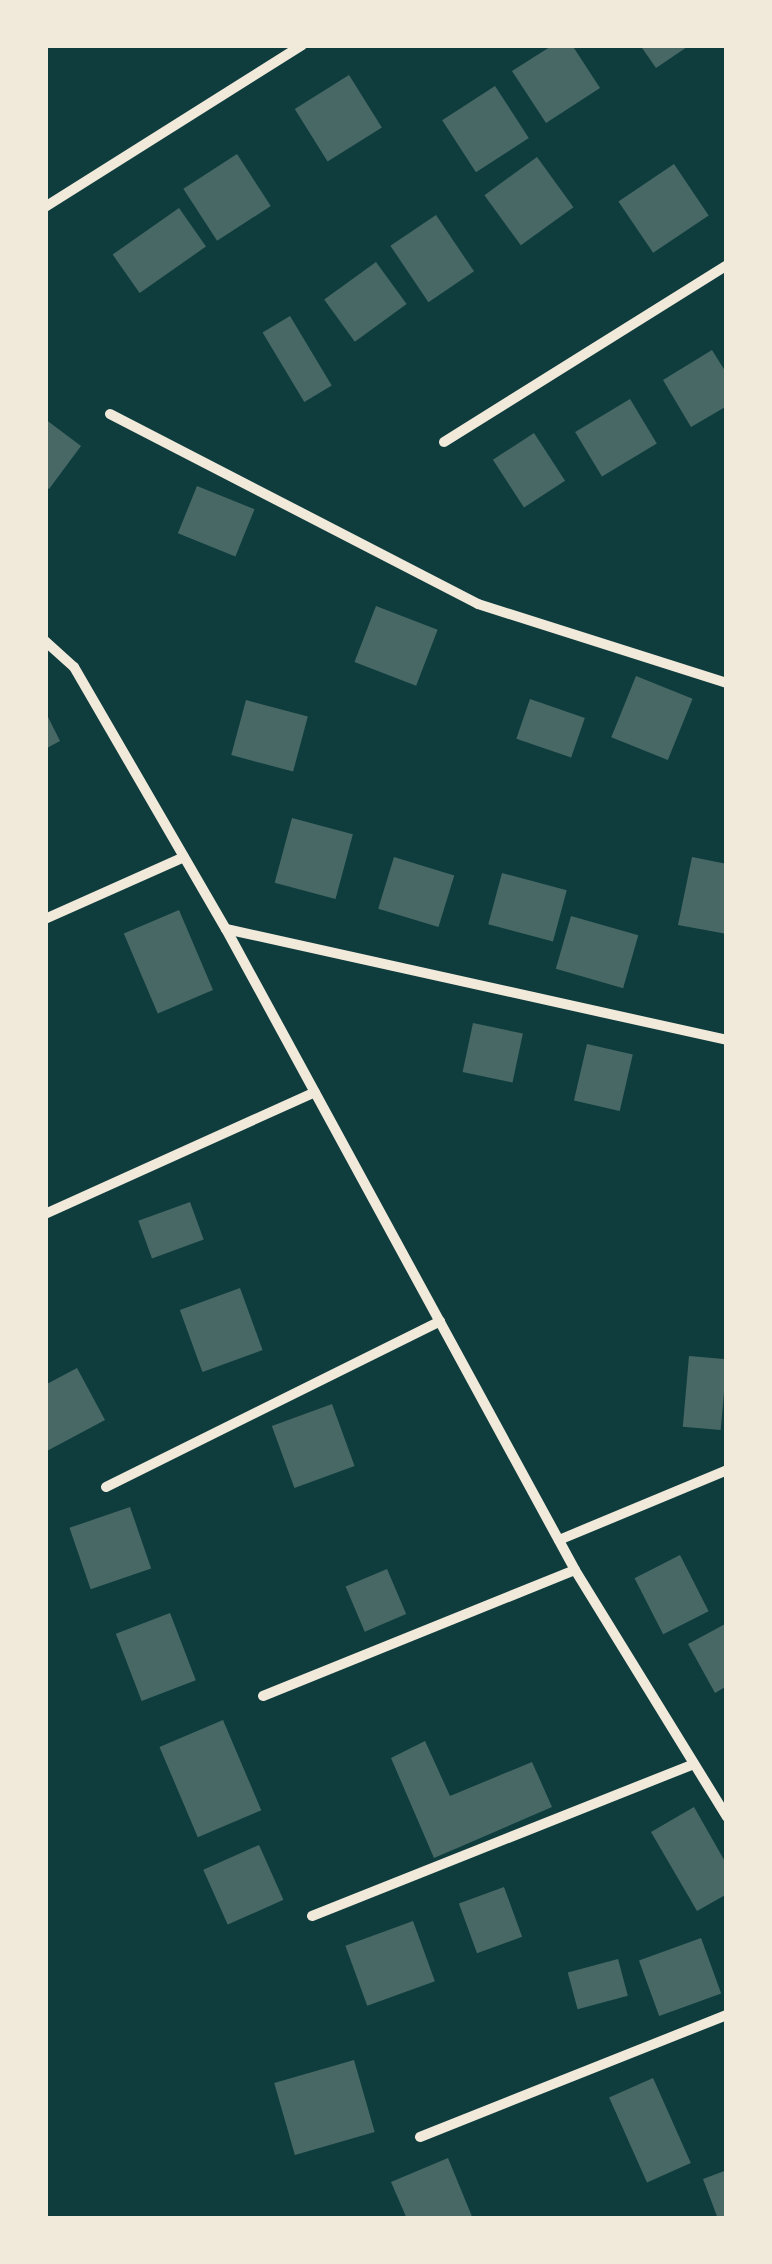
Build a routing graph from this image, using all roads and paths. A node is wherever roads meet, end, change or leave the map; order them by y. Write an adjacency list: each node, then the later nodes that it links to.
1 (302, 45): 2 (street)
2 (45, 207)
3 (727, 265): 5 (street)
4 (110, 414): 7 (street)
5 (444, 442)
6 (45, 641): 8 (street)
7 (727, 683)
8 (184, 856): 9 (street); 10 (street)
9 (45, 919)
10 (226, 929): 11 (street); 12 (street)
11 (727, 1040)
12 (315, 1092): 13 (street); 14 (street)
13 (45, 1214)
14 (440, 1321): 16 (street); 17 (street)
15 (727, 1470): 17 (street)
16 (106, 1487)
17 (559, 1540): 18 (street)
18 (575, 1570): 19 (street); 20 (street)
19 (262, 1696)
20 (694, 1764): 21 (street); 22 (street)
21 (727, 1817)
22 (312, 1916)
23 (727, 2015): 24 (street)
24 (420, 2137)

